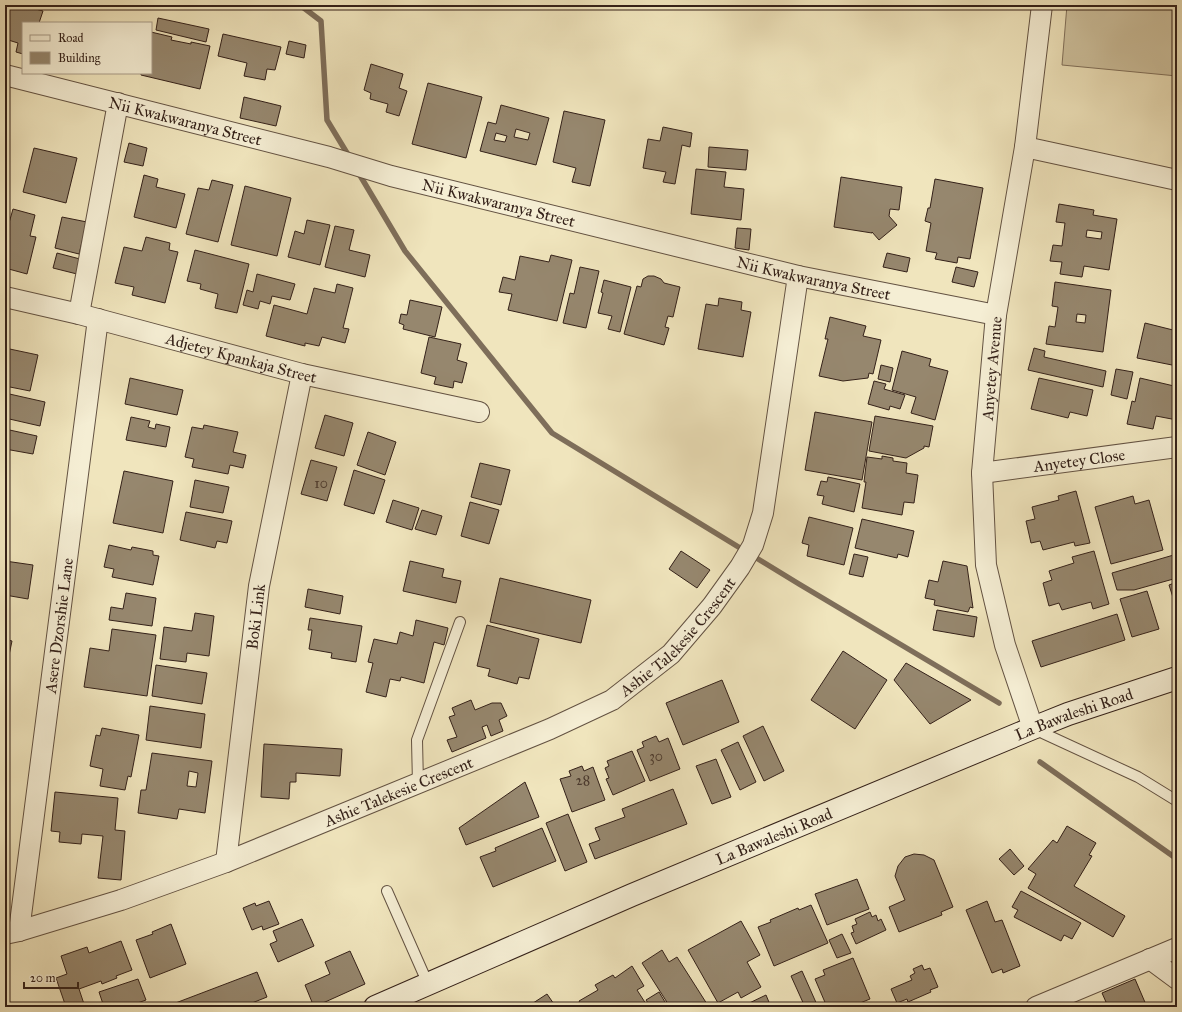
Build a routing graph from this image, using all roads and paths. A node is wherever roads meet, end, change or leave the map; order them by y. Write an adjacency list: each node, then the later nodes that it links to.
1 (1042, 5): 4 (street, Anyetey Avenue)
2 (5, 75): 3 (street, Nii Kwakwaranya Street)
3 (118, 103): 6 (street, Nii Kwakwaranya Street); 8 (street)
4 (1025, 147): 5 (street); 9 (street, Anyetey Avenue)
5 (1177, 180)
6 (798, 276): 9 (street, Nii Kwakwaranya Street); 18 (street, Ashie Talekesie Crescent)
7 (5, 297): 8 (street, Adjetey Kpankaja Street)
8 (79, 314): 10 (street, Adjetey Kpankaja Street)
9 (996, 315): 14 (street, Anyetey Avenue)
10 (98, 319): 11 (street, Adjetey Kpankaja Street); 22 (street, Asere Dzorshie Lane)
11 (302, 374): 12 (street, Adjetey Kpankaja Street); 20 (street, Boki Link)
12 (479, 412)
13 (1177, 447): 14 (street, Anyetey Close)
14 (982, 473): 17 (street, Anyetey Avenue)
15 (460, 622): 18 (lane)
16 (1177, 678): 17 (main road, La Bawaleshi Road)
17 (1033, 728): 19 (lane); 26 (main road, La Bawaleshi Road)
18 (418, 784): 20 (street, Ashie Talekesie Crescent)
19 (1177, 801)
20 (226, 862): 22 (street, Ashie Talekesie Crescent)
21 (387, 891): 26 (lane)
22 (12, 933)
23 (1177, 948): 24 (street)
24 (1150, 959): 25 (street); 28 (street)
25 (1177, 979)
26 (428, 984): 27 (main road, La Bawaleshi Road)
27 (375, 1007)
28 (1036, 1007)

